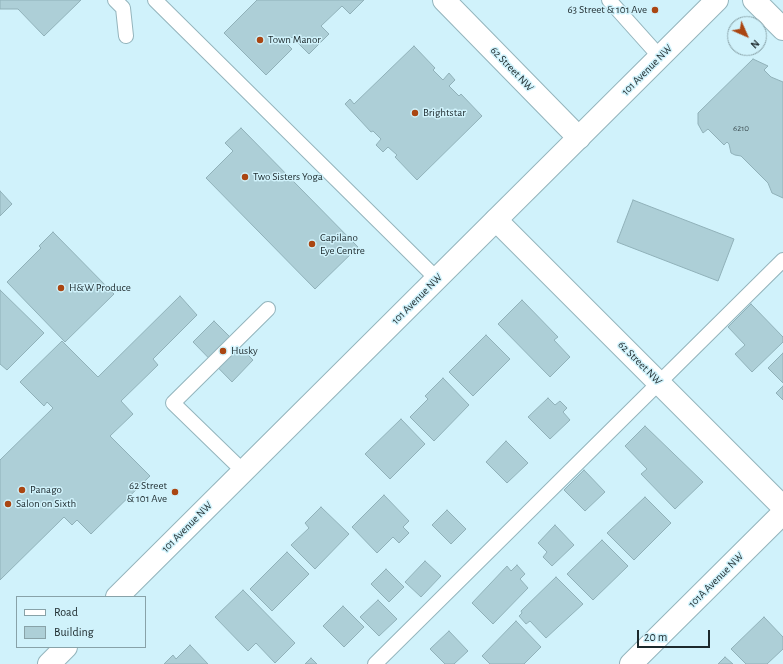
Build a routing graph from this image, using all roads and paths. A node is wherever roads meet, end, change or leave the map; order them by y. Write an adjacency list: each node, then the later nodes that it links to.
1 (115, 0): 8 (lane)
2 (155, 0): 13 (lane)
3 (444, 0): 10 (main road, 62 Street NW)
4 (609, 0): 9 (lane)
5 (717, 0): 9 (main road, 101 Avenue NW)
6 (754, 0): 7 (main road)
7 (783, 29)
8 (126, 36)
9 (660, 57): 10 (main road, 101 Avenue NW)
10 (579, 138): 11 (main road, 101 Avenue NW)
11 (496, 220): 13 (main road, 101 Avenue NW); 15 (main road, 62 Street NW)
12 (783, 260): 15 (lane)
13 (437, 279): 16 (main road, 101 Avenue NW)
14 (268, 309): 16 (lane)
15 (658, 382): 17 (main road, 62 Street NW); 22 (lane)
16 (243, 471): 19 (main road, 101 Avenue NW)
17 (783, 507)
18 (783, 513): 23 (main road, 101A Avenue NW)
19 (118, 596)
20 (65, 648): 21 (main road)
21 (49, 664)
22 (375, 664)
23 (631, 664)

